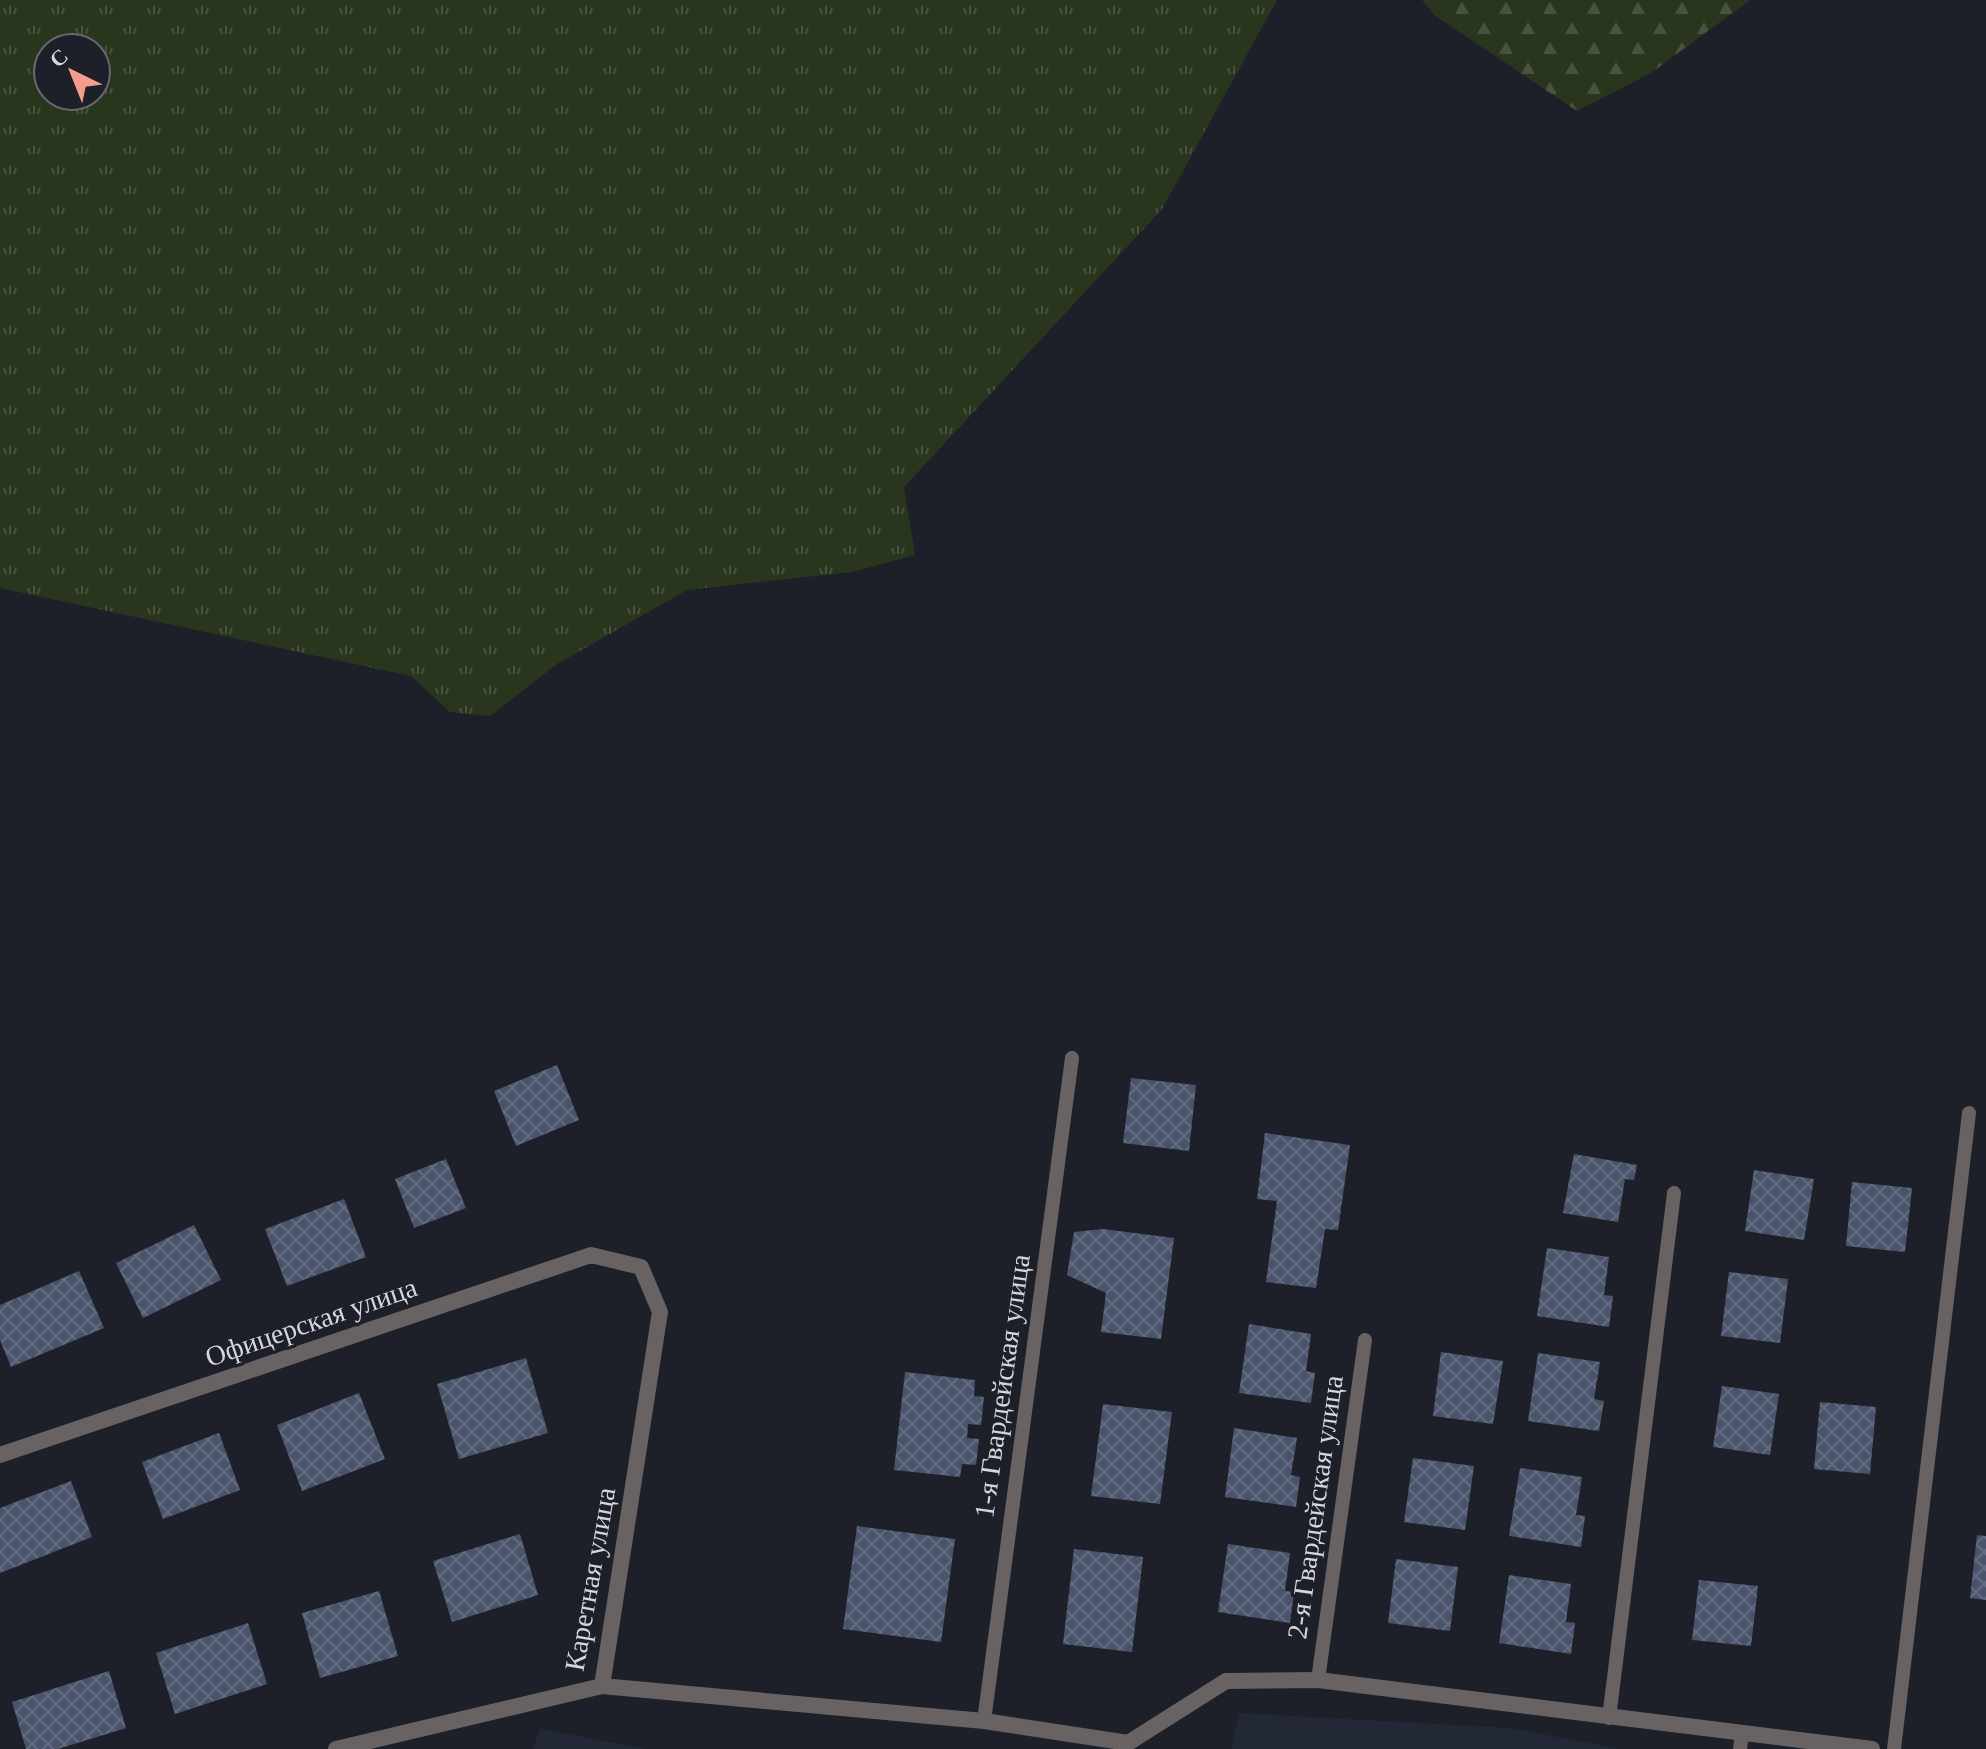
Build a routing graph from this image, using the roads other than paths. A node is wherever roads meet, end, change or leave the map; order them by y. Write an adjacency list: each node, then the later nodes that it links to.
1 (1072, 1058): 10 (lane, 1-я Гвардейская улица)
2 (1969, 1113): 14 (lane)
3 (1674, 1193): 9 (lane)
4 (641, 1267): 6 (street, Офицерская улица); 8 (street, Каретная улица)
5 (1365, 1340): 7 (lane, 2-я Гвардейская улица)
6 (0, 1455)
7 (1318, 1680): 9 (street); 10 (street)
8 (602, 1686): 10 (street); 12 (street, Каретная улица)
9 (1609, 1718): 11 (street)
10 (984, 1721)
11 (1741, 1741): 13 (street)
12 (336, 1749)
13 (1872, 1749)
14 (1894, 1749)

